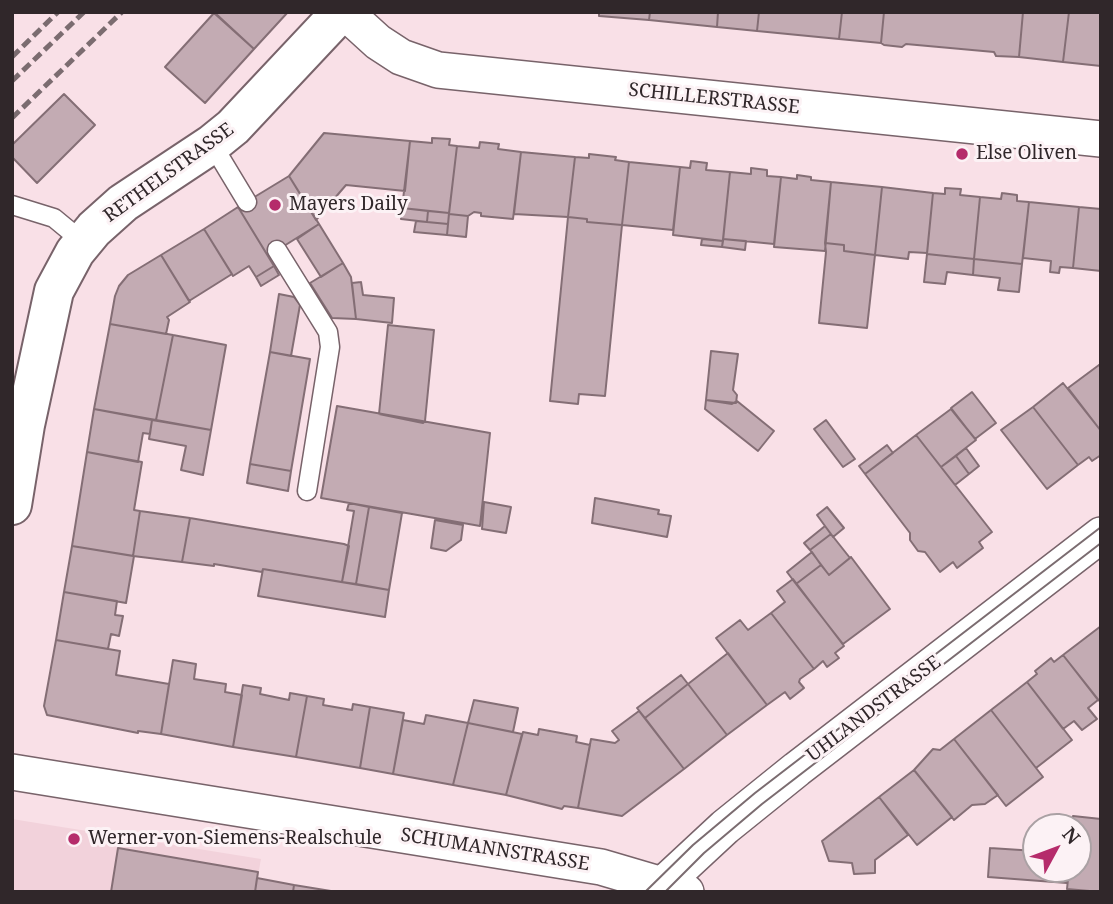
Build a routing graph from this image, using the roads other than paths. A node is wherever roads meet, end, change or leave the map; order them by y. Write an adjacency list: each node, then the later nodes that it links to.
1 (343, 12): 2 (street, SCHILLERSTRASSE); 3 (street, RETHELSTRASSE)
2 (1101, 139)
3 (212, 145): 4 (lane); 6 (street, RETHELSTRASSE)
4 (247, 202)
5 (12, 205): 6 (lane)
6 (83, 242): 9 (street, RETHELSTRASSE)
7 (277, 250): 8 (lane)
8 (307, 491)
9 (12, 505)
10 (1101, 535): 12 (street, UHLANDSTRASSE)
11 (12, 772): 12 (street, SCHUMANNSTRASSE)
12 (667, 889)

